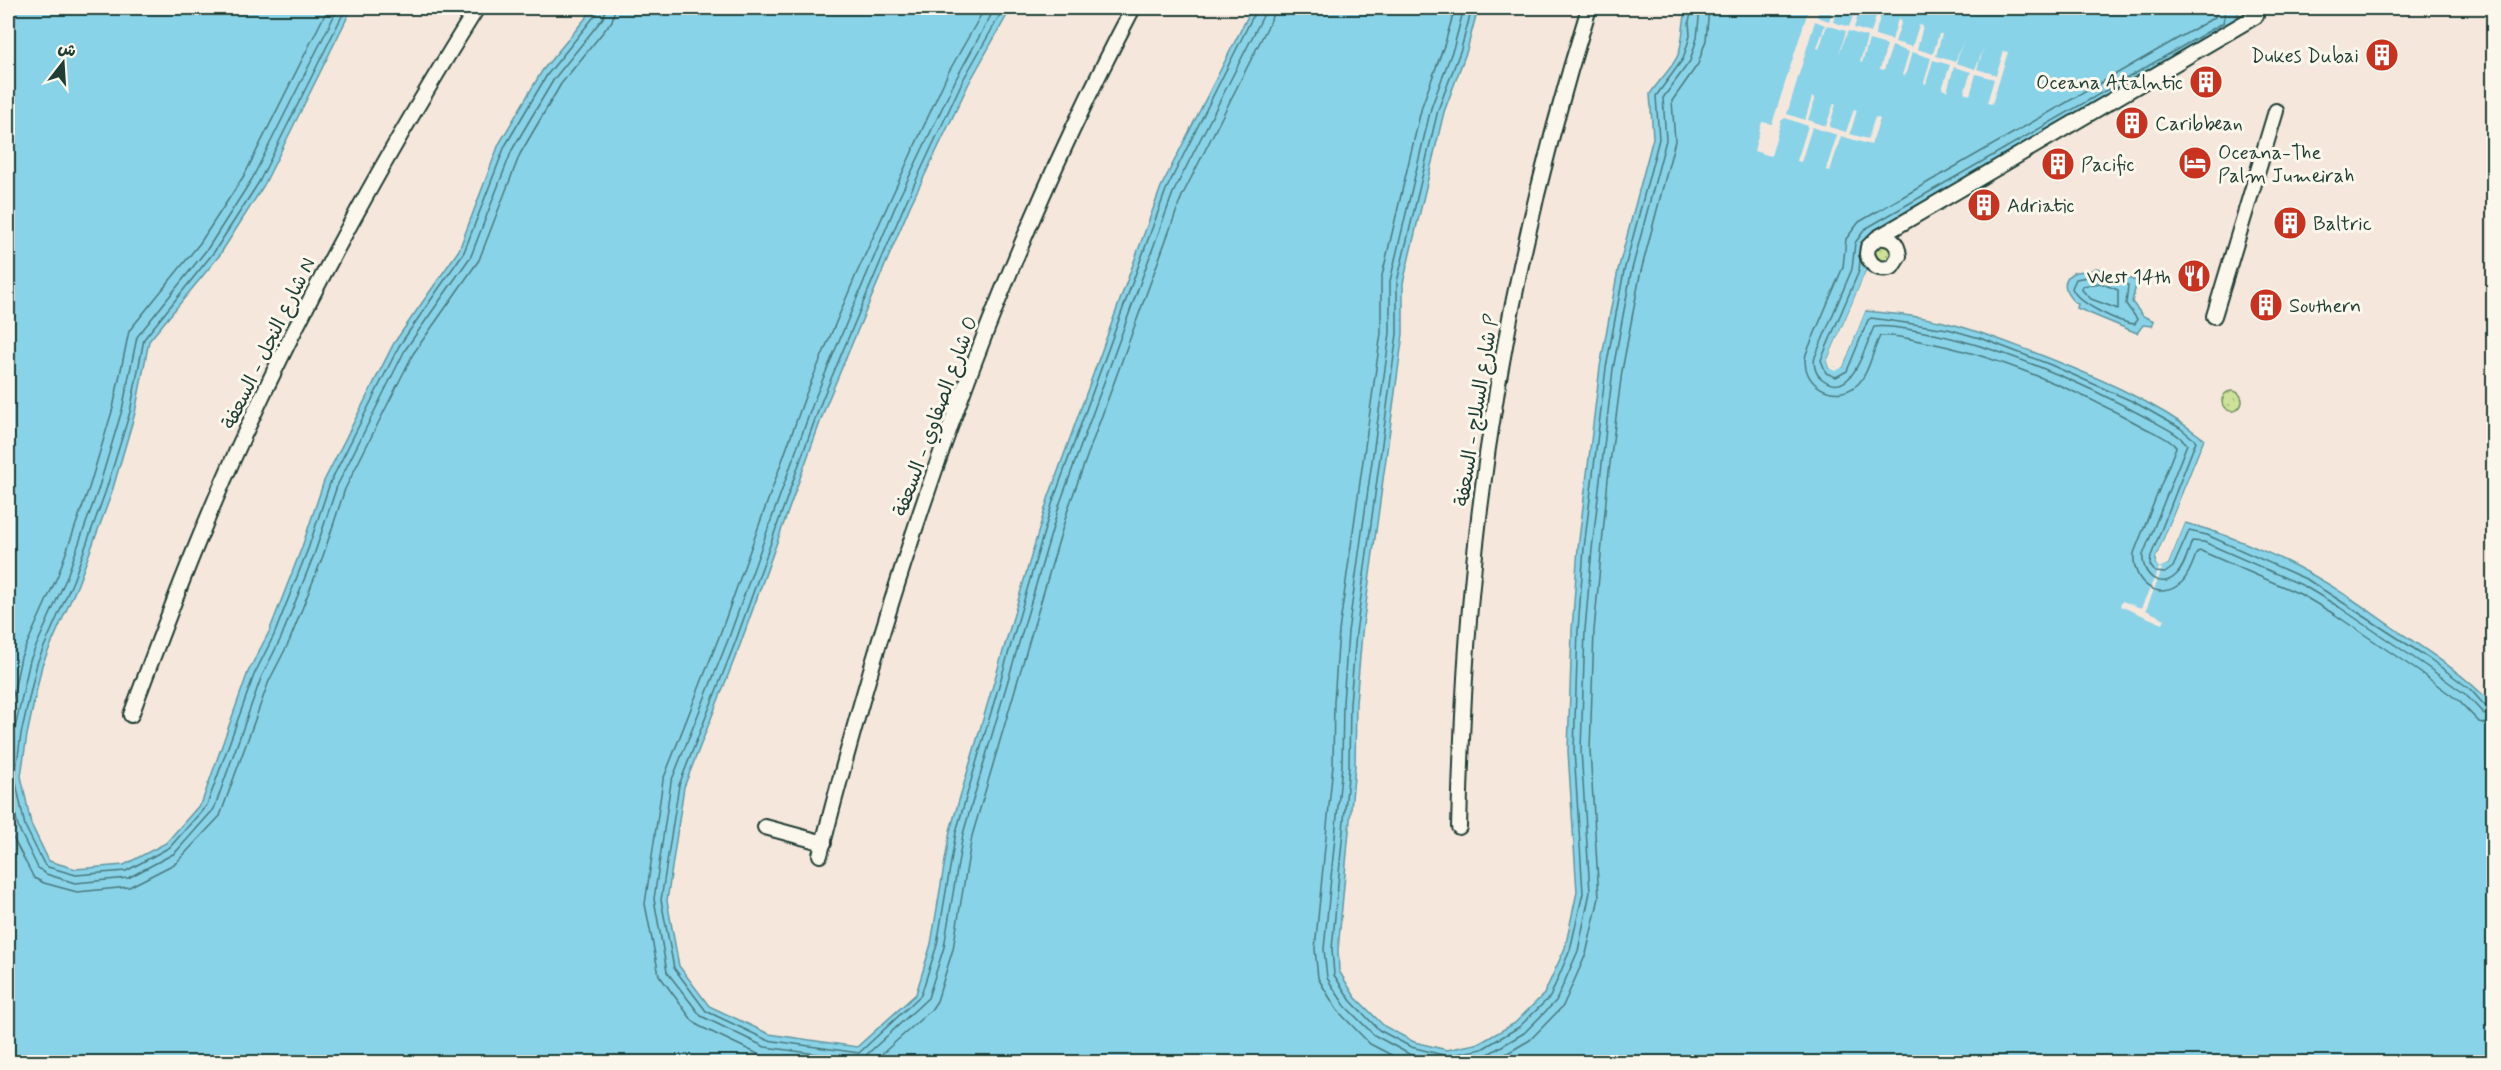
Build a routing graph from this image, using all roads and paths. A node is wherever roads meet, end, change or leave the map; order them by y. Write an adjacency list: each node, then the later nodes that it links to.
1 (477, 8): 8 (street, شارع النجل - السعفة N)
2 (1133, 8): 9 (street, شارع الصفاوي - السعفة O)
3 (1589, 8): 10 (street, شارع السلاج - السعفة P)
4 (2256, 16): 6 (street)
5 (2276, 111): 7 (street)
6 (1877, 238)
7 (2214, 316)
8 (131, 715)
9 (765, 827)
10 (1459, 827)

